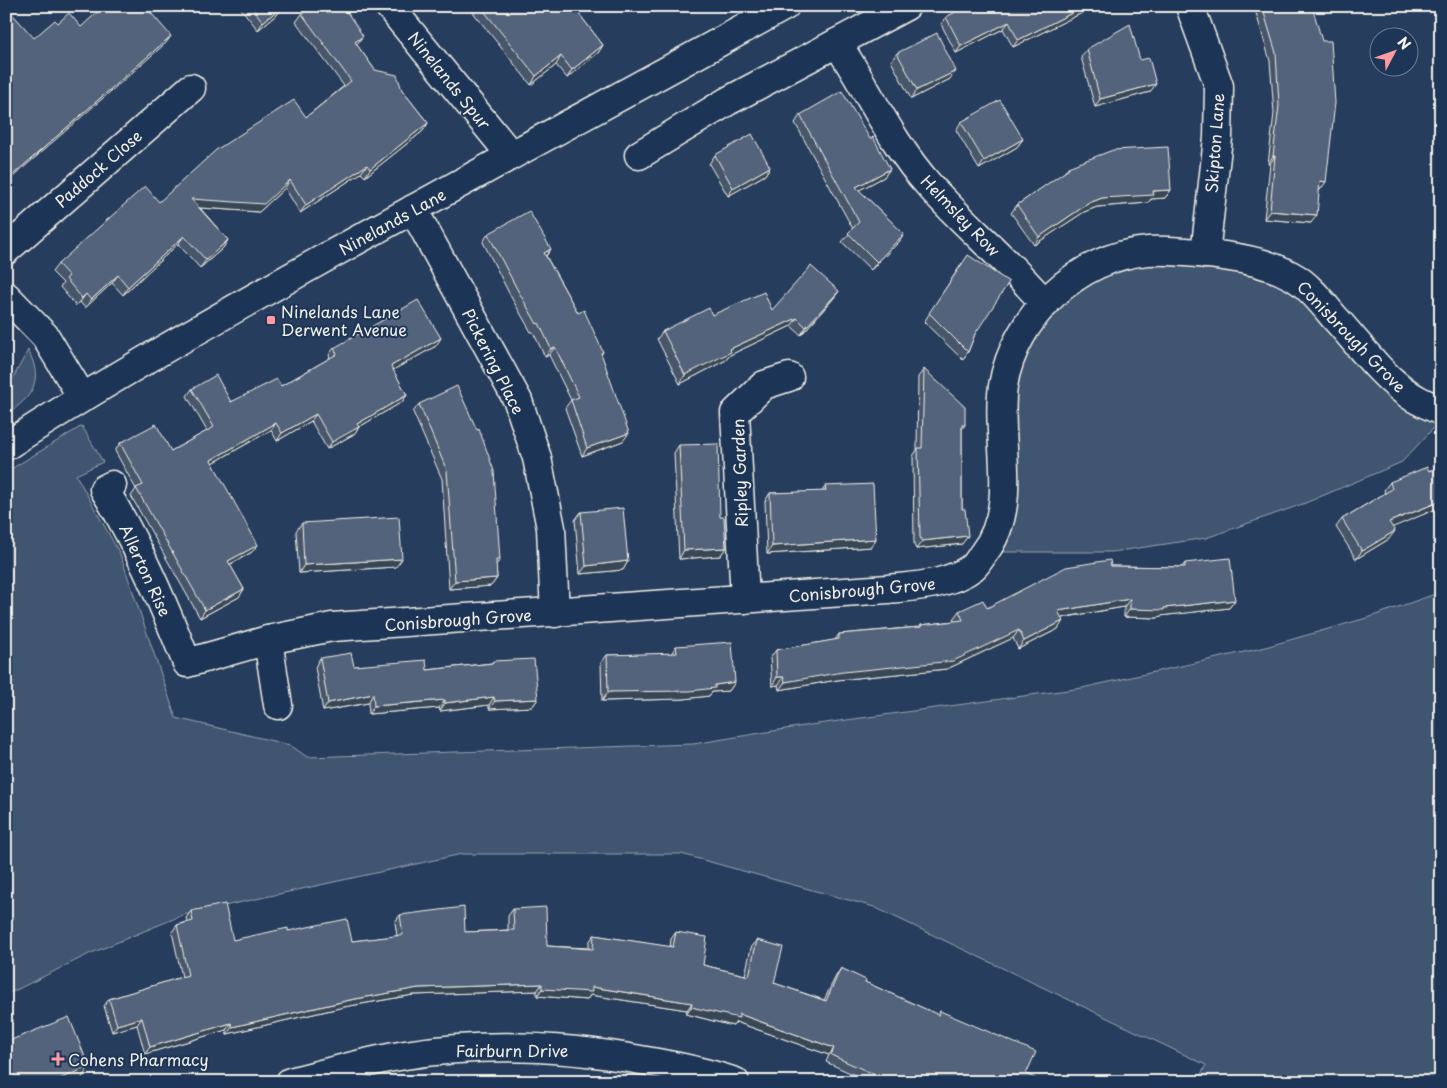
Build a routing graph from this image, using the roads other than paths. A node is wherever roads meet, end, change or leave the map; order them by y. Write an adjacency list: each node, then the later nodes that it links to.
1 (389, 6): 7 (street, Ninelands Spur)
2 (785, 6): 7 (street, Ninelands Lane)
3 (906, 6): 5 (street)
4 (1190, 6): 11 (street, Skipton Lane)
5 (837, 43): 8 (street); 13 (street, Helmsley Row)
6 (190, 88): 10 (street, Paddock Close)
7 (510, 154): 9 (street, Ninelands Lane)
8 (639, 155)
9 (413, 209): 15 (street, Ninelands Lane); 20 (street, Pickering Place)
10 (6, 250)
11 (1205, 254): 13 (street, Conisbrough Grove); 16 (street, Conisbrough Grove)
12 (6, 296): 15 (street)
13 (1045, 304): 19 (street, Conisbrough Grove)
14 (789, 377): 19 (street, Ripley Garden)
15 (82, 397): 17 (street, Ninelands Lane)
16 (1441, 411)
17 (6, 446)
18 (112, 485): 22 (street, Allerton Rise)
19 (745, 599): 20 (street, Conisbrough Grove)
20 (555, 612): 21 (street, Conisbrough Grove)
21 (268, 640): 22 (street, Conisbrough Grove); 23 (street)
22 (187, 663)
23 (278, 705)
24 (649, 1072): 25 (street, Fairburn Drive); 26 (street, Fairburn Drive)
25 (290, 1082)
26 (735, 1082)

